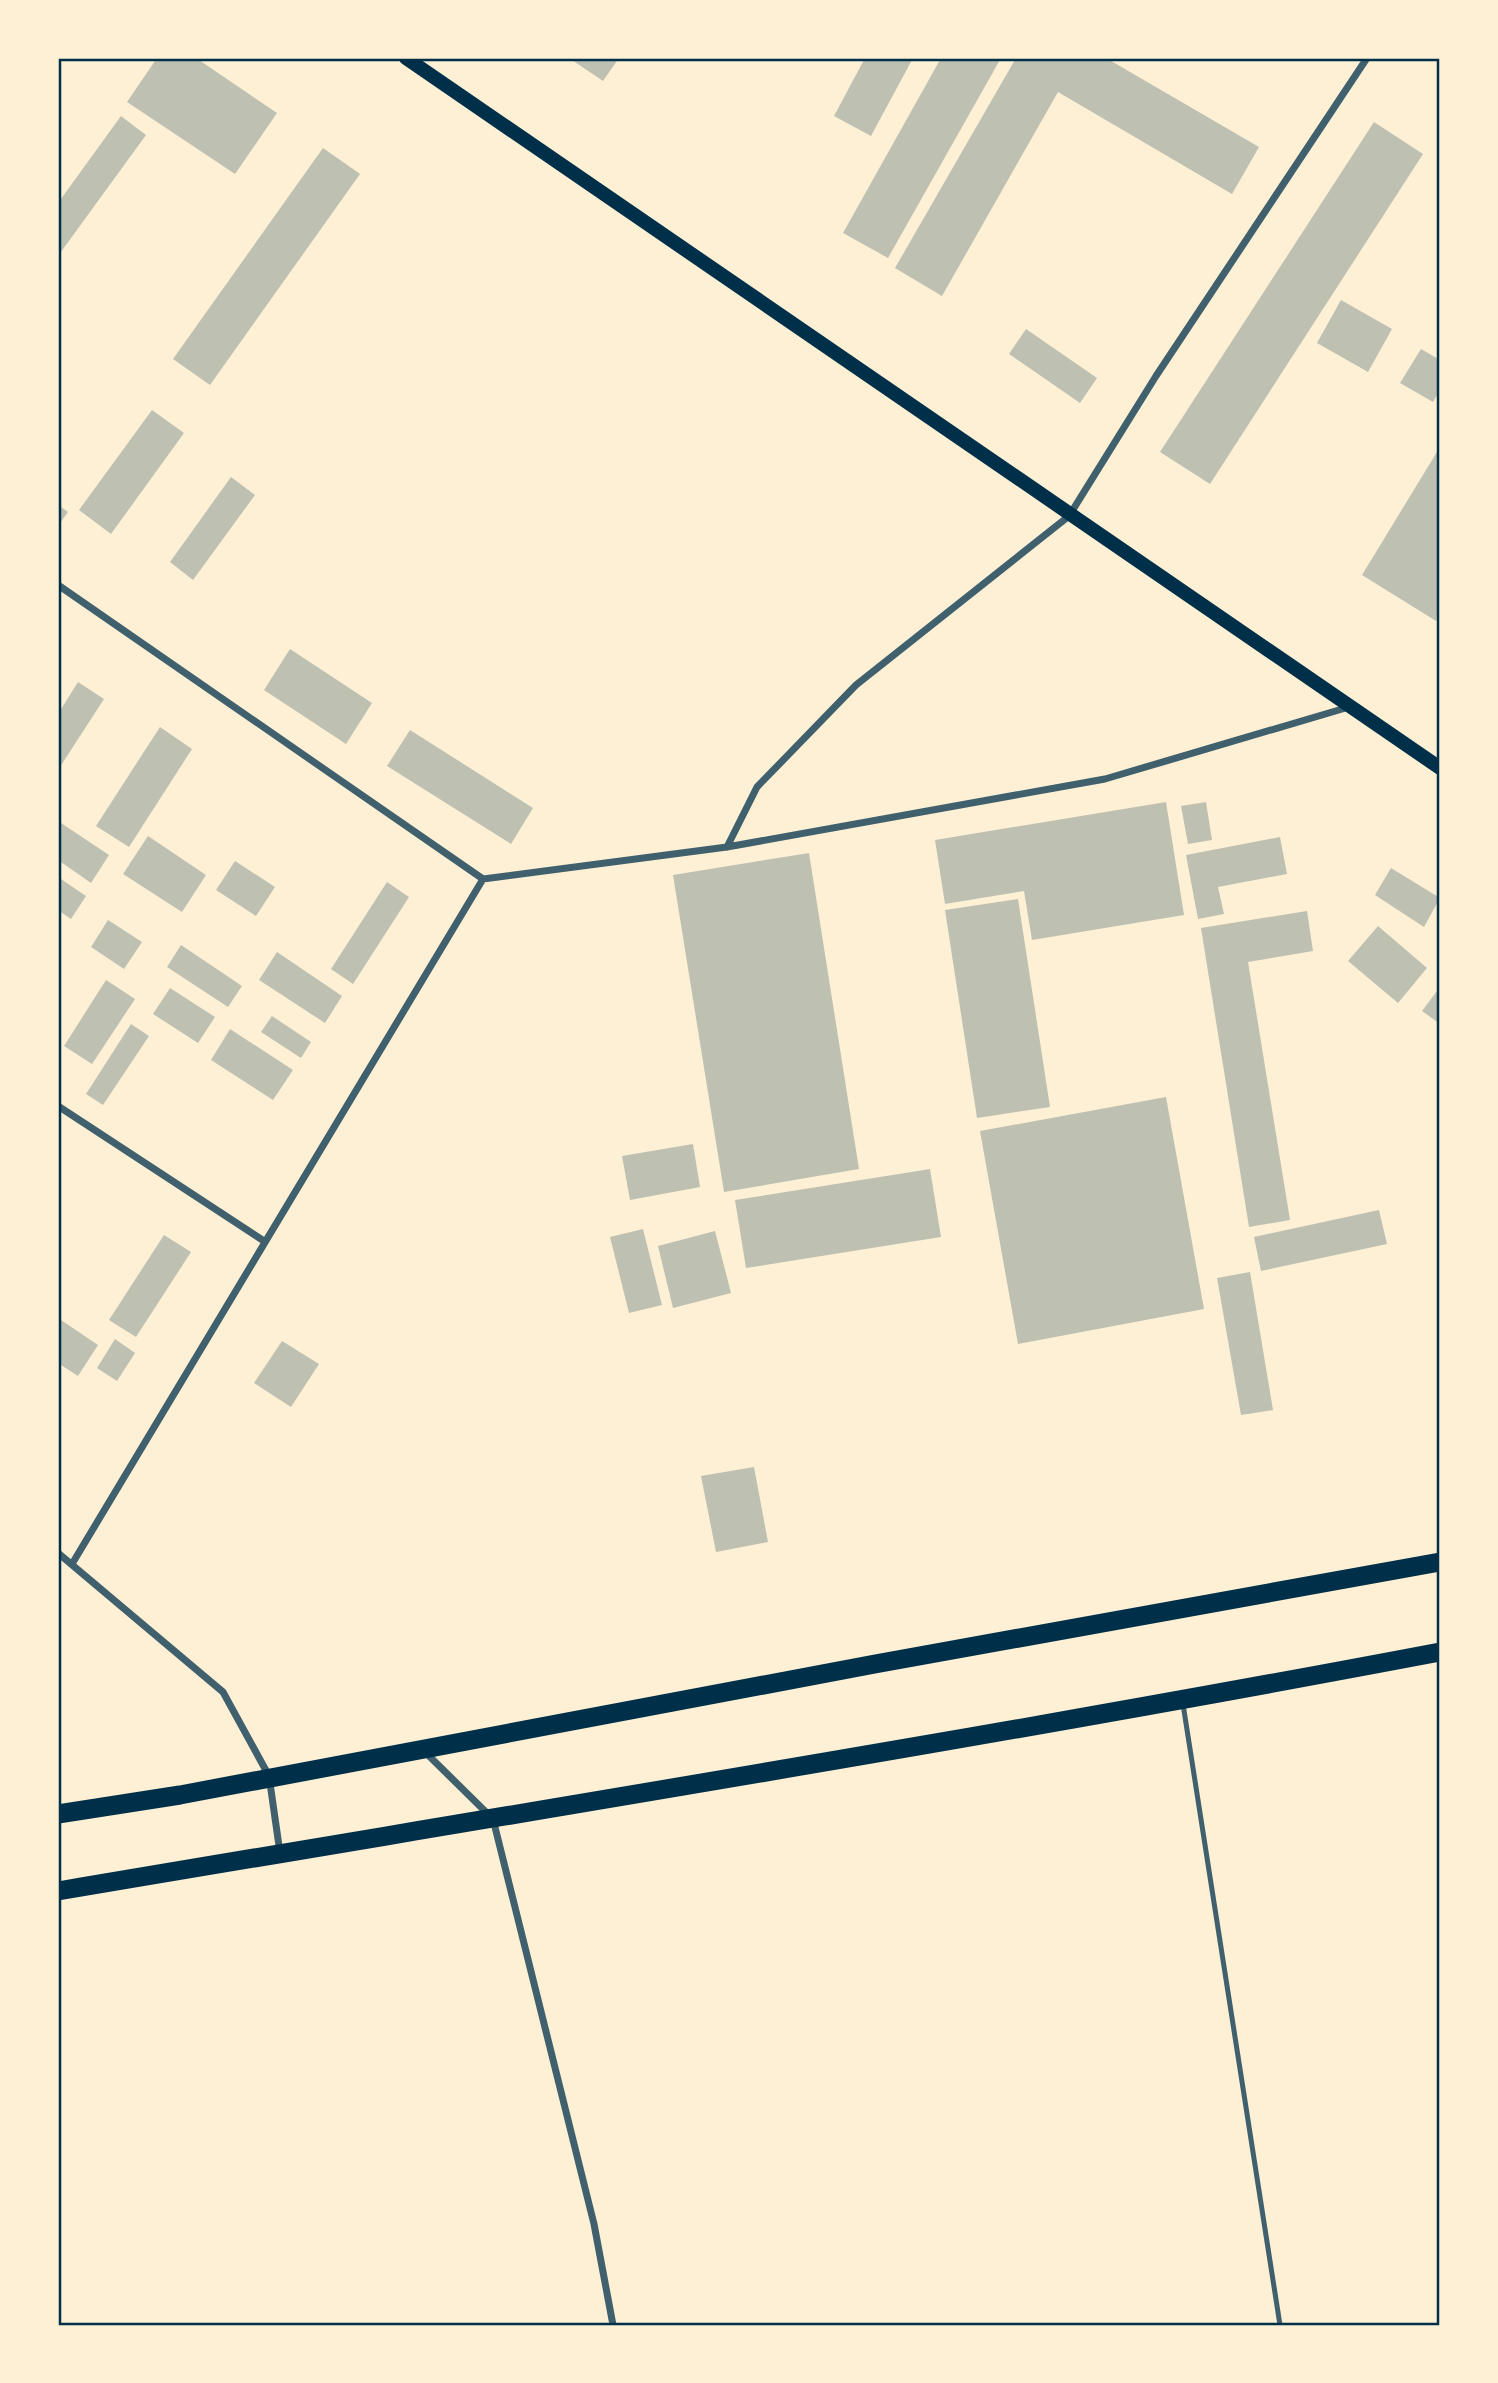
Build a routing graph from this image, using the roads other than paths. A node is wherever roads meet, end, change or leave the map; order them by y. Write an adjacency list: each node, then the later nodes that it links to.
1 (406, 58): 3 (main road)
2 (1367, 58): 3 (street)
3 (1069, 516): 5 (main road); 7 (street)
4 (58, 585): 8 (street)
5 (1350, 706): 6 (main road); 7 (street)
6 (1440, 768)
7 (727, 846): 8 (street)
8 (483, 880): 10 (street)
9 (58, 1106): 10 (street)
10 (264, 1241): 13 (street)
11 (58, 1553): 13 (street)
12 (1440, 1562): 16 (highway)
13 (72, 1564): 17 (street)
14 (1440, 1652): 15 (highway)
15 (1183, 1700): 19 (highway); 23 (lane)
16 (424, 1750): 17 (highway); 19 (street)
17 (269, 1776): 18 (highway); 20 (street)
18 (58, 1814)
19 (493, 1819): 20 (highway); 22 (street)
20 (280, 1854): 21 (highway)
21 (58, 1891)
22 (613, 2325)
23 (1280, 2325)

